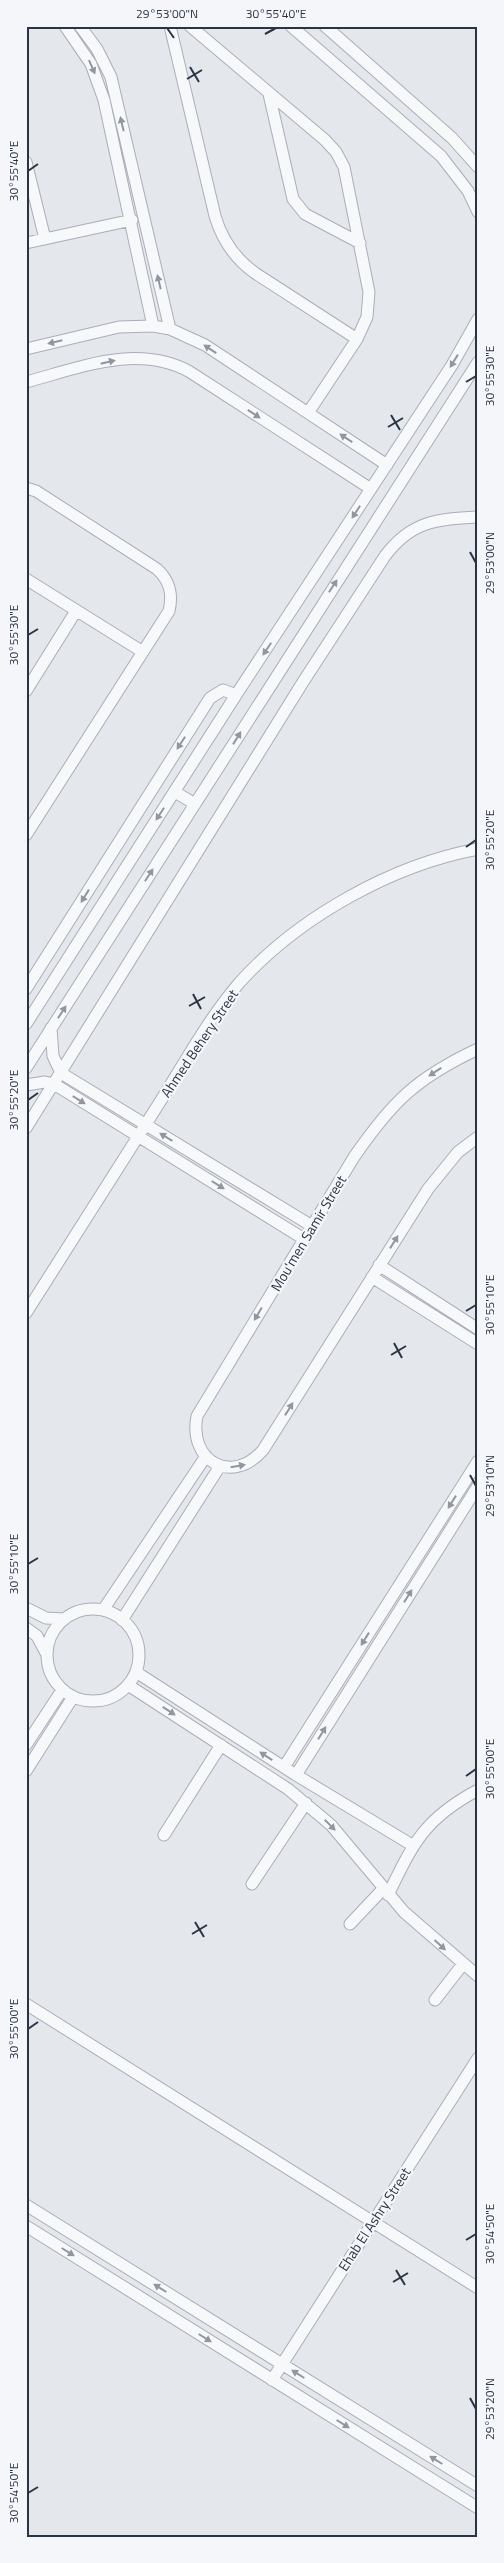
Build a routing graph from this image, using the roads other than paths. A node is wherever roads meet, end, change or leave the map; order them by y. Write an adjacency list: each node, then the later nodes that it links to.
1 (65, 26): 13 (street, one-way to 13)
2 (80, 26): 19 (street, one-way to 2)
3 (170, 26): 20 (street)
4 (190, 26): 8 (street)
5 (291, 26): 9 (street)
6 (325, 26): 7 (street)
7 (388, 81): 9 (street); 11 (street)
8 (270, 94): 16 (street); 16 (street)
9 (373, 97): 12 (street)
10 (27, 166): 14 (street)
11 (478, 166)
12 (478, 212)
13 (132, 220): 14 (street); 18 (street)
14 (45, 239): 15 (street)
15 (26, 243)
16 (360, 243): 20 (street)
17 (478, 319): 25 (street, one-way to 25)
18 (153, 326): 19 (street); 21 (street, one-way to 21)
19 (170, 330): 24 (street, one-way to 19)
20 (357, 339): 24 (street)
21 (26, 349)
22 (478, 362): 31 (street, one-way to 22)
23 (26, 382): 27 (street, one-way to 27)
24 (308, 413): 25 (street, one-way to 24)
25 (387, 465): 27 (street)
26 (26, 488): 33 (street)
27 (371, 490): 30 (street, one-way to 30)
28 (478, 517): 45 (street)
29 (26, 579): 32 (street)
30 (305, 591): 31 (street); 35 (street, one-way to 35)
31 (323, 602): 37 (street, one-way to 31)
32 (76, 611): 33 (street); 34 (street)
33 (143, 652): 38 (street)
34 (26, 691)
35 (236, 695): 36 (street); 40 (street, one-way to 40)
36 (175, 792): 37 (street); 41 (street, one-way to 41)
37 (195, 804): 42 (street, one-way to 37)
38 (26, 835)
39 (478, 849): 48 (street, Ahmed Behery Street)
40 (26, 989)
41 (26, 1024)
42 (51, 1028): 44 (street); 45 (street)
43 (478, 1049): 52 (street, Mou'men Samir Street, one-way to 52)
44 (26, 1068)
45 (61, 1073): 46 (street); 48 (street)
46 (54, 1084): 47 (street); 49 (street); 50 (street, one-way to 50)
47 (26, 1086)
48 (146, 1125): 50 (street, Ahmed Behery Street); 52 (street, one-way to 48)
49 (26, 1128)
50 (138, 1136): 53 (street, one-way to 53); 56 (street, Ahmed Behery Street)
51 (478, 1137): 54 (street, one-way to 51)
52 (312, 1226): 53 (street, Mou'men Samir Street)
53 (304, 1238): 59 (street, Mou'men Samir Street, one-way to 59)
54 (379, 1266): 55 (street); 57 (street)
55 (372, 1277): 58 (street); 61 (street, one-way to 55)
56 (26, 1313)
57 (478, 1329)
58 (478, 1344)
59 (206, 1456): 61 (street); 64 (street)
60 (478, 1461): 75 (street, one-way to 75)
61 (220, 1466): 66 (street)
62 (478, 1486): 77 (street, one-way to 62)
63 (26, 1608): 65 (street)
64 (103, 1610): 65 (street); 66 (street)
65 (64, 1619): 68 (street)
66 (122, 1620): 69 (street)
67 (26, 1628): 68 (street)
68 (47, 1654): 71 (street)
69 (136, 1672): 70 (street); 75 (street, one-way to 69)
70 (128, 1685): 72 (street); 74 (street, one-way to 74)
71 (62, 1690): 72 (street); 73 (street)
72 (73, 1697): 76 (street)
73 (26, 1745)
74 (221, 1745): 79 (street); 80 (street)
75 (284, 1767): 77 (street)
76 (26, 1771)
77 (296, 1775): 81 (street)
78 (478, 1790): 81 (street)
79 (306, 1803): 82 (street); 83 (street, one-way to 83)
80 (164, 1835)
81 (412, 1845): 83 (street)
82 (252, 1884)
83 (385, 1892): 84 (street); 85 (street, one-way to 85)
84 (350, 1924)
85 (464, 1964): 86 (street); 87 (street)
86 (478, 1976)
87 (435, 2000)
88 (26, 2004): 91 (street)
89 (478, 2058): 91 (street, Ehab El Ashry Street)
90 (26, 2205): 94 (street, one-way to 90)
91 (372, 2222): 93 (street); 94 (street, Ehab El Ashry Street)
92 (26, 2226): 95 (street, one-way to 95)
93 (478, 2288)
94 (282, 2364): 95 (street, Ehab El Ashry Street); 96 (street, one-way to 94)
95 (272, 2380): 97 (street, one-way to 97)
96 (478, 2486)
97 (478, 2508)

